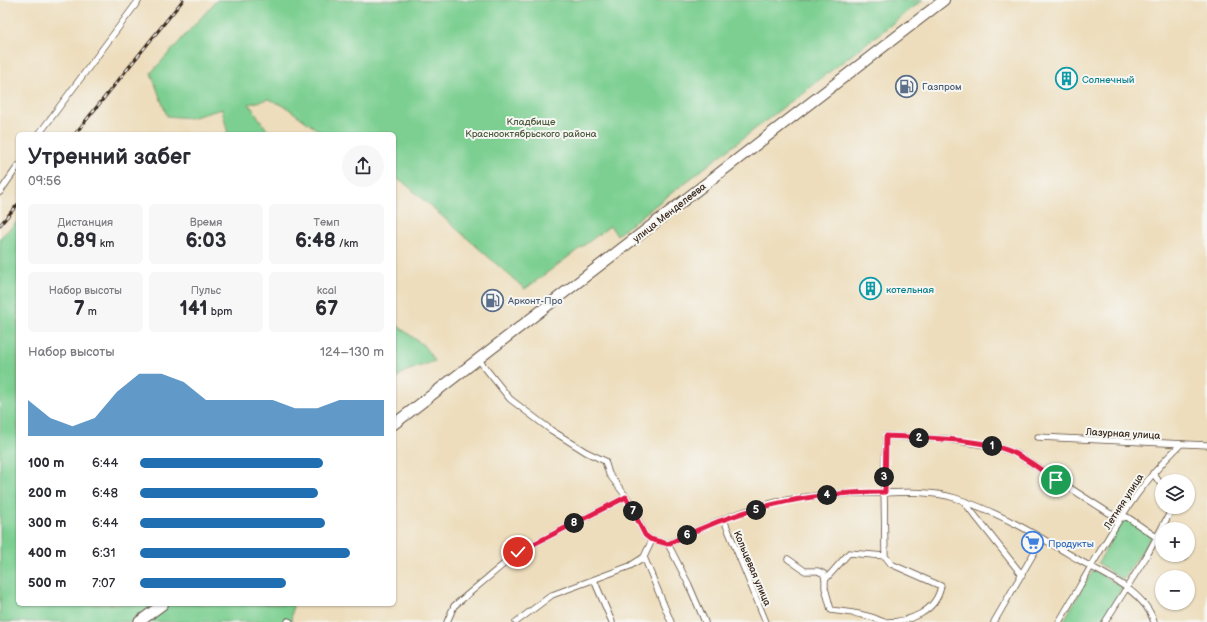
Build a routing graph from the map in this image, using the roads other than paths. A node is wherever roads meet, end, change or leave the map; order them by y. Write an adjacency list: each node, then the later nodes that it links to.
1 (139, 0): 4 (street)
2 (936, 0): 8 (highway, улица Менделеева)
3 (944, 0): 7 (highway, улица Менделеева)
4 (40, 132)
5 (16, 169): 6 (street)
6 (0, 192)
7 (478, 359): 9 (highway, улица Менделеева); 16 (street)
8 (396, 415)
9 (396, 422)
10 (1038, 437): 12 (street, Лазурная улица)
11 (1207, 445): 12 (street, Лазурная улица)
12 (1180, 446): 13 (street, Летняя улица)
13 (1153, 473): 14 (street, Летняя улица); 18 (street, Летняя улица)
14 (1155, 476)
15 (885, 492): 17 (street, Кольцевая улица); 18 (street); 19 (street, Кольцевая улица); 25 (street)
16 (626, 497): 23 (street); 38 (street)
17 (964, 502): 21 (street, Кольцевая улица); 29 (street)
18 (1122, 518): 20 (street); 28 (street, Летняя улица)
19 (724, 520): 24 (street, Кольцевая улица); 43 (street, Кольцевая улица)
20 (1155, 536)
21 (1042, 539): 28 (street, Кольцевая улица); 29 (street)
22 (1155, 539): 32 (street)
23 (652, 540): 24 (street); 26 (street)
24 (668, 544): 42 (street)
25 (885, 556): 31 (street); 35 (street)
26 (644, 557): 30 (street); 41 (street)
27 (788, 559): 31 (street)
28 (1092, 567): 32 (street, Кольцевая улица); 45 (street, Летняя улица)
29 (1022, 574): 44 (street)
30 (594, 580): 39 (street); 40 (street)
31 (825, 580): 35 (street)
32 (1126, 587): 46 (street); 47 (street, Кольцевая улица)
33 (152, 606): 36 (highway)
34 (160, 606): 37 (highway)
35 (879, 621)
36 (132, 622)
37 (139, 622)
38 (448, 622)
39 (516, 622)
40 (612, 622)
41 (671, 622)
42 (705, 622)
43 (766, 622)
44 (994, 622)
45 (1059, 622)
46 (1105, 622)
47 (1154, 622)

